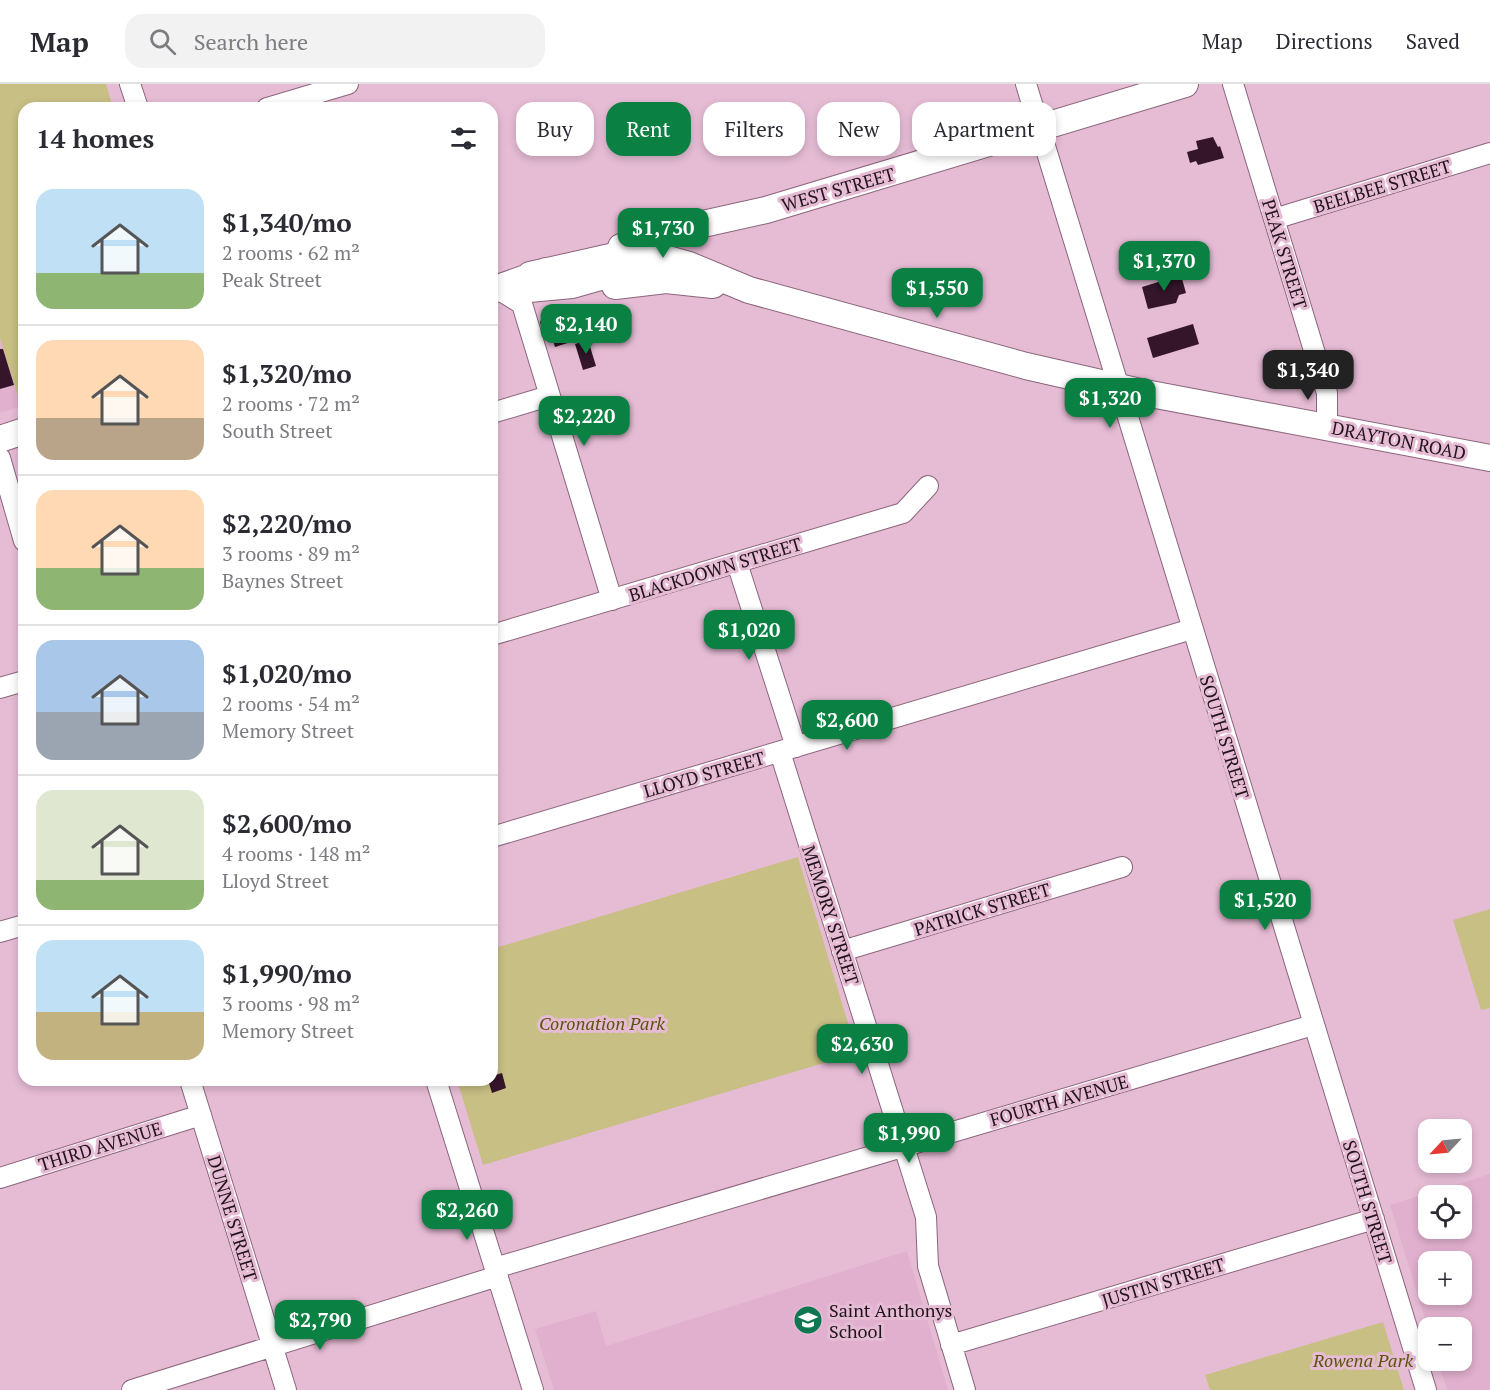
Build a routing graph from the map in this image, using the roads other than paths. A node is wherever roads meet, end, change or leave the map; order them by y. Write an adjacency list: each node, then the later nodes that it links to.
1 (130, 84): 7 (street)
2 (348, 84): 6 (street)
3 (1026, 84): 9 (street, SOUTH STREET)
4 (1185, 84): 10 (main road, WEST STREET)
5 (1233, 84): 15 (street, PEAK STREET)
6 (316, 89): 8 (street)
7 (136, 102)
8 (282, 102)
9 (1032, 102)
10 (1056, 124)
11 (1490, 153): 15 (street, BEELBEE STREET)
12 (949, 156): 14 (main road, WEST STREET)
13 (1048, 156): 21 (street, SOUTH STREET)
14 (766, 210): 16 (main road); 17 (main road)
15 (1274, 219): 24 (street, PEAK STREET)
16 (659, 257): 17 (main road); 18 (main road); 19 (main road)
17 (537, 282): 18 (main road); 20 (main road)
18 (572, 285): 19 (main road)
19 (749, 290): 21 (main road, DRAYTON ROAD)
20 (502, 294): 22 (street)
21 (1116, 387): 24 (main road, DRAYTON ROAD); 33 (street, SOUTH STREET)
22 (549, 396): 23 (street); 32 (street)
23 (498, 411)
24 (1327, 426): 28 (main road, DRAYTON ROAD)
25 (18, 433): 26 (main road)
26 (0, 439)
27 (0, 458): 30 (street)
28 (1490, 458)
29 (928, 486): 31 (street, BLACKDOWN STREET)
30 (18, 520)
31 (737, 563): 32 (street, BLACKDOWN STREET); 37 (street, MEMORY STREET)
32 (612, 600): 34 (street, BLACKDOWN STREET)
33 (1192, 629): 37 (street, LLOYD STREET); 43 (street, SOUTH STREET)
34 (498, 634)
35 (18, 683): 36 (street)
36 (0, 688)
37 (788, 750): 38 (street, LLOYD STREET); 42 (street, MEMORY STREET)
38 (498, 835)
39 (1122, 867): 42 (street, PATRICK STREET)
40 (18, 927): 41 (street)
41 (0, 932)
42 (842, 951): 47 (street, MEMORY STREET)
43 (1313, 1025): 47 (street, FOURTH AVENUE); 49 (street, SOUTH STREET)
44 (192, 1086): 46 (street, DUNNE STREET)
45 (438, 1086): 50 (street)
46 (201, 1115): 48 (street, THIRD AVENUE); 52 (street, DUNNE STREET)
47 (904, 1146): 50 (street, FOURTH AVENUE); 51 (street, MEMORY STREET)
48 (0, 1178)
49 (1374, 1219): 51 (street, JUSTIN STREET); 57 (street, SOUTH STREET)
50 (496, 1272): 52 (street, FOURTH AVENUE); 55 (street)
51 (951, 1345): 56 (street, MEMORY STREET)
52 (273, 1346): 53 (street, FOURTH AVENUE); 54 (street, DUNNE STREET)
53 (132, 1390)
54 (286, 1390)
55 (533, 1390)
56 (965, 1390)
57 (1426, 1390)

